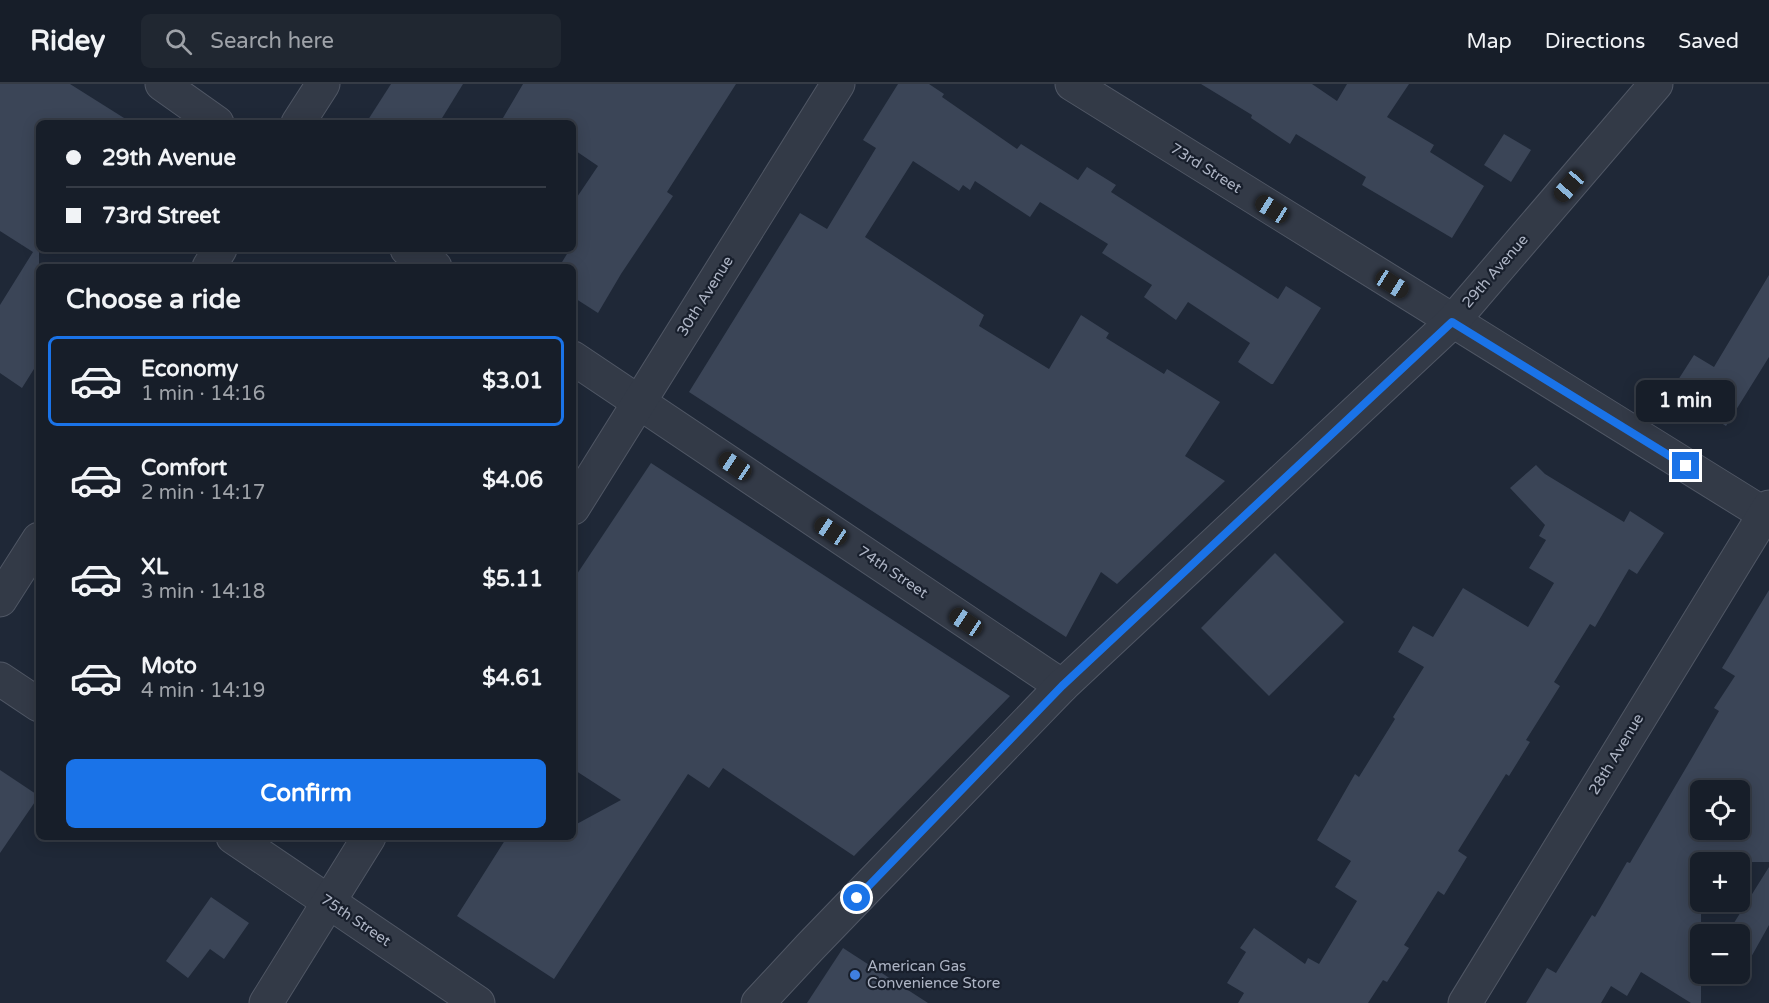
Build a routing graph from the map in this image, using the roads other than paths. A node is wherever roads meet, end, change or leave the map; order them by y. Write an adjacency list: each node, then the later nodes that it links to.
1 (162, 84): 6 (street)
2 (323, 84): 7 (street)
3 (838, 84): 12 (street, 30th Avenue)
4 (1072, 84): 10 (street, 73rd Street)
5 (1656, 84): 10 (street, 29th Avenue)
6 (214, 120)
7 (300, 120)
8 (412, 252): 9 (street)
9 (430, 264)
10 (1452, 322): 14 (street, 73rd Street); 18 (street, 29th Avenue)
11 (576, 360): 12 (street, 74th Street)
12 (639, 402): 13 (street, 30th Avenue); 18 (street, 74th Street)
13 (576, 503)
14 (1767, 513): 26 (street, 28th Avenue)
15 (36, 544): 16 (street)
16 (0, 600)
17 (0, 679): 19 (street)
18 (1062, 686): 25 (street, 29th Avenue)
19 (36, 703)
20 (238, 840): 22 (street, 75th Street)
21 (367, 840): 22 (street)
22 (329, 902): 23 (street); 24 (street, 75th Street)
23 (266, 1003)
24 (478, 1003)
25 (758, 1003)
26 (1465, 1003)

